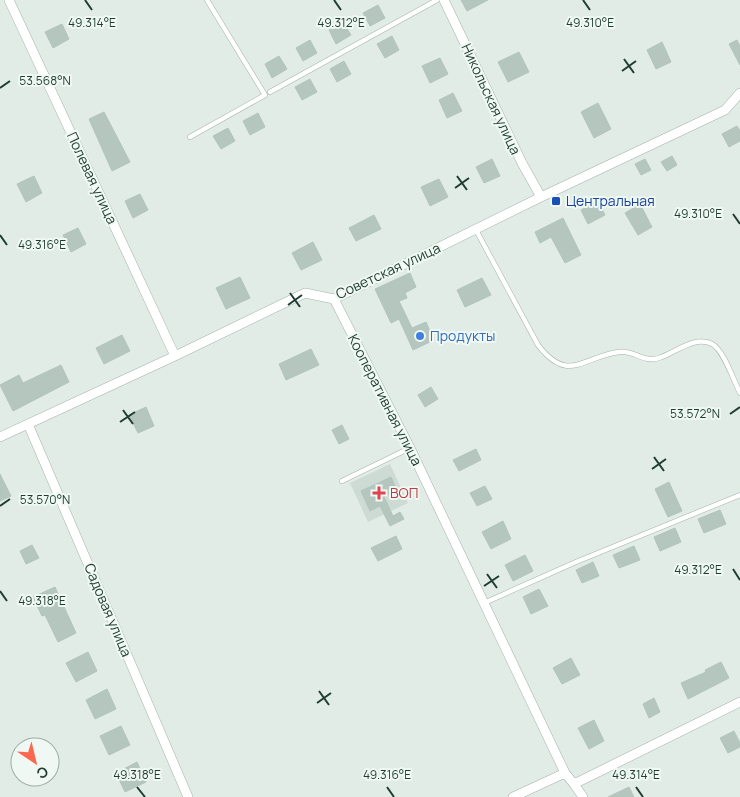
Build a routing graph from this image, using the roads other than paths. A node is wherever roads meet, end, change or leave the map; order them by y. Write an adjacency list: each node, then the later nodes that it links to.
1 (9, 0): 11 (street, Полевая улица)
2 (207, 0): 7 (lane)
3 (437, 0): 5 (lane)
4 (444, 0): 8 (street, Никольская улица)
5 (270, 92)
6 (740, 93): 8 (street, Советская улица)
7 (190, 137)
8 (541, 197): 9 (street, Советская улица)
9 (476, 230): 10 (street, Советская улица); 12 (lane)
10 (334, 299): 11 (street, Советская улица); 15 (street, Кооперативная улица)
11 (175, 356): 13 (street, Советская улица)
12 (740, 393)
13 (28, 424): 14 (street, Советская улица); 22 (street, Садовая улица)
14 (0, 437)
15 (410, 448): 16 (lane); 18 (street, Кооперативная улица)
16 (342, 481)
17 (740, 495): 18 (lane)
18 (484, 604): 20 (street, Кооперативная улица)
19 (740, 702): 21 (street)
20 (565, 773): 21 (street, Кооперативная улица); 23 (street)
21 (574, 784): 24 (street)
22 (188, 797)
23 (513, 797)
24 (583, 797)

